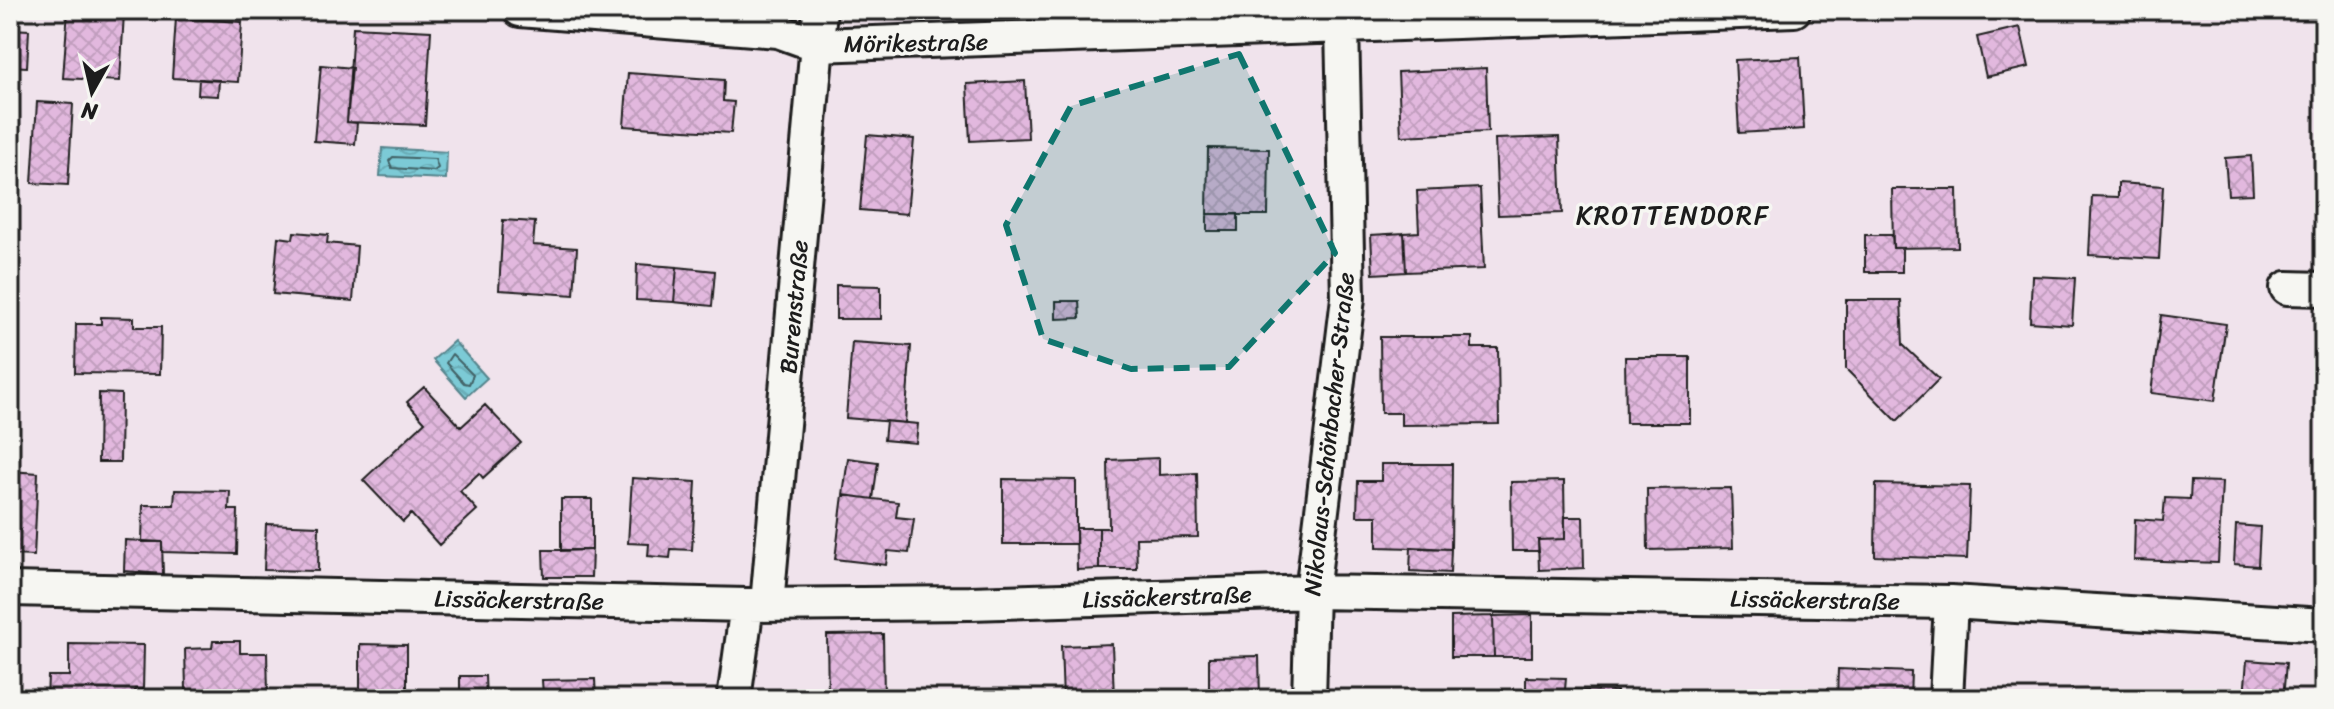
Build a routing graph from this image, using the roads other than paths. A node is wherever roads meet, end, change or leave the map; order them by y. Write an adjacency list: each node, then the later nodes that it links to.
1 (520, 10): 5 (street, Mörikestraße)
2 (820, 10): 5 (street, Burenstraße)
3 (1794, 10): 4 (street, Mörikestraße)
4 (1342, 26): 5 (street, Mörikestraße); 9 (street, Nikolaus-Schönbacher-Straße)
5 (817, 45): 11 (street, Burenstraße)
6 (2287, 288): 7 (street)
7 (2324, 289)
8 (10, 589): 11 (street, Lissäckerstraße)
9 (1312, 592): 10 (street, Lissäckerstraße); 11 (street, Lissäckerstraße); 14 (street, Nikolaus-Schönbacher-Straße)
10 (1951, 602): 12 (street, Lissäckerstraße); 15 (street)
11 (757, 605): 13 (street, Burenstraße)
12 (2324, 625)
13 (734, 699)
14 (1309, 699)
15 (1946, 699)

